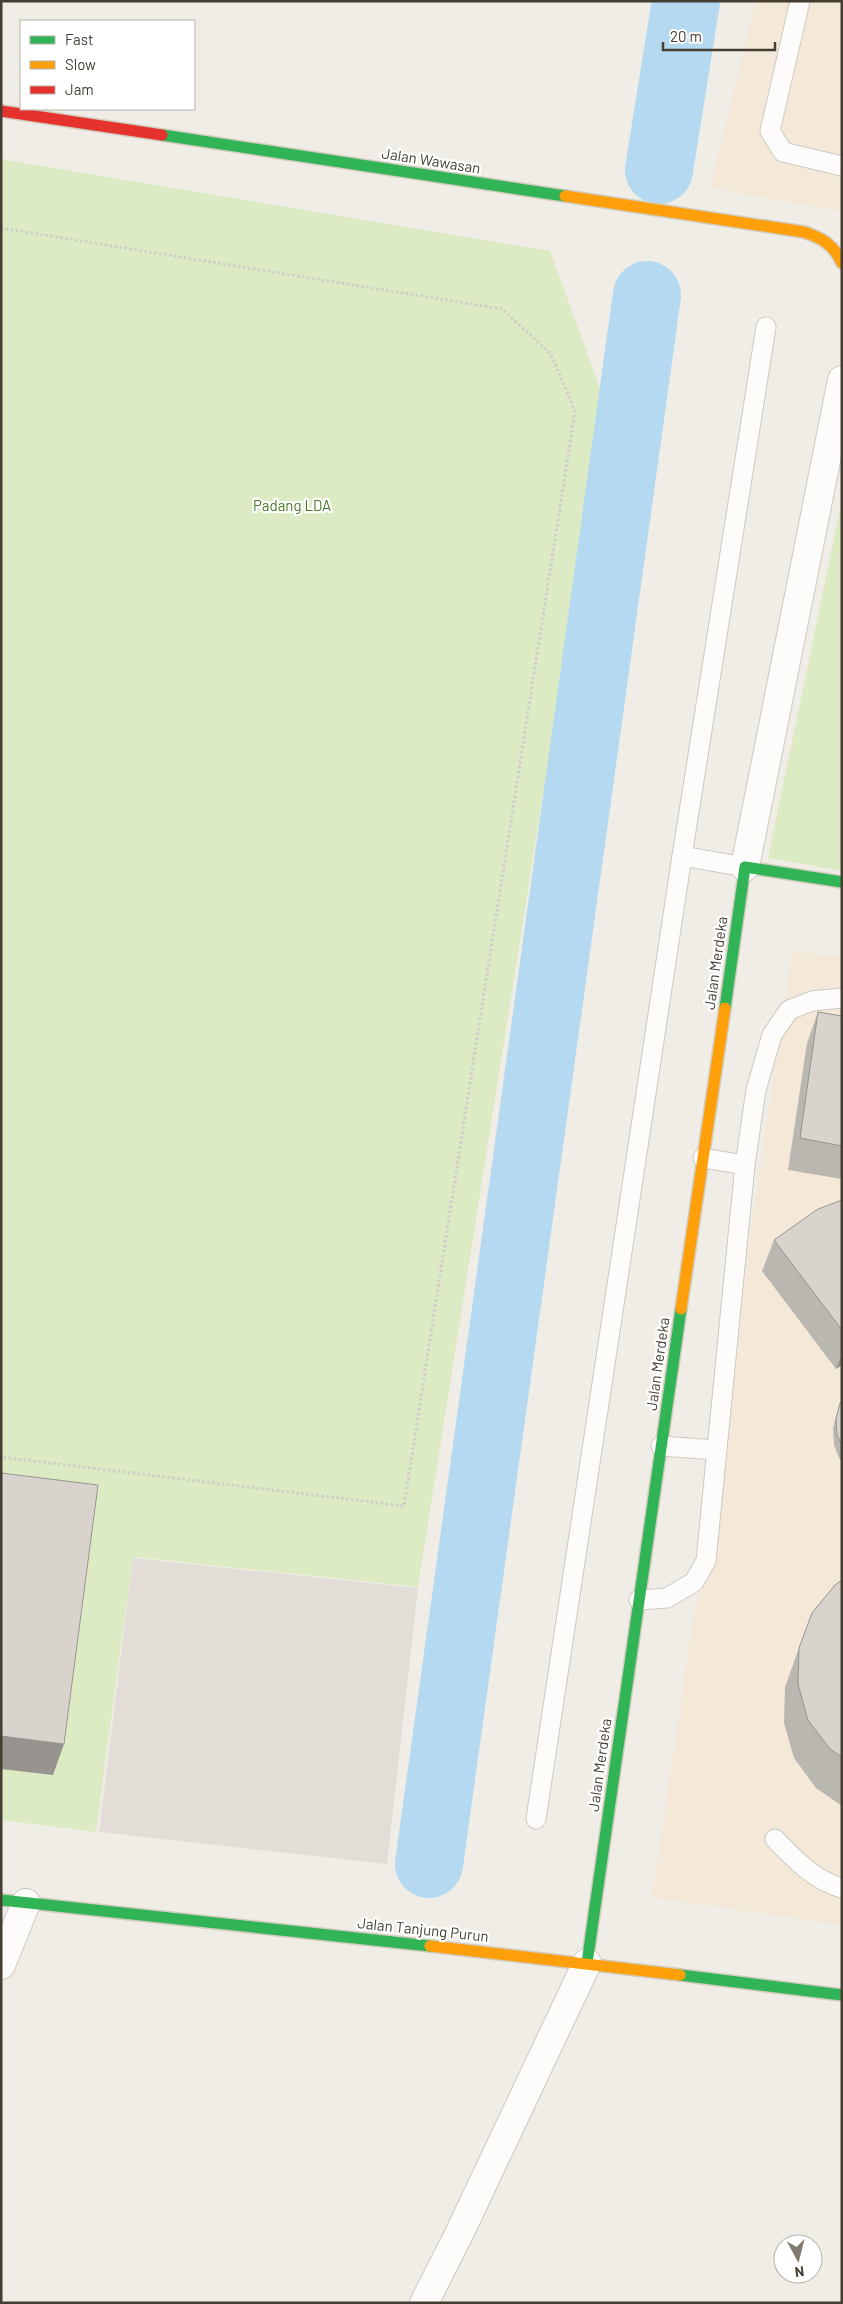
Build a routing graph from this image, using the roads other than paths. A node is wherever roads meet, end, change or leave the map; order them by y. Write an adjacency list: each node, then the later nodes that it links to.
1 (800, 1): 3 (lane)
2 (1, 111): 4 (street, Jalan Wawasan)
3 (842, 166)
4 (842, 264)
5 (766, 327): 7 (lane)
6 (842, 380): 8 (street)
7 (682, 856): 8 (lane); 16 (lane)
8 (745, 866): 9 (street); 11 (street, Jalan Merdeka)
9 (842, 882)
10 (842, 998): 12 (lane)
11 (703, 1158): 12 (lane); 13 (street, Jalan Merdeka)
12 (745, 1165): 14 (lane)
13 (661, 1446): 14 (lane); 15 (street, Jalan Merdeka)
14 (716, 1450): 15 (lane)
15 (639, 1600): 20 (street, Jalan Merdeka)
16 (536, 1819)
17 (775, 1839): 18 (lane)
18 (842, 1888)
19 (13, 1901): 20 (street, Jalan Tanjung Purun); 21 (street)
20 (587, 1962): 22 (street, Jalan Tanjung Purun); 23 (street)
21 (1, 1965)
22 (842, 1995)
23 (424, 2303)

